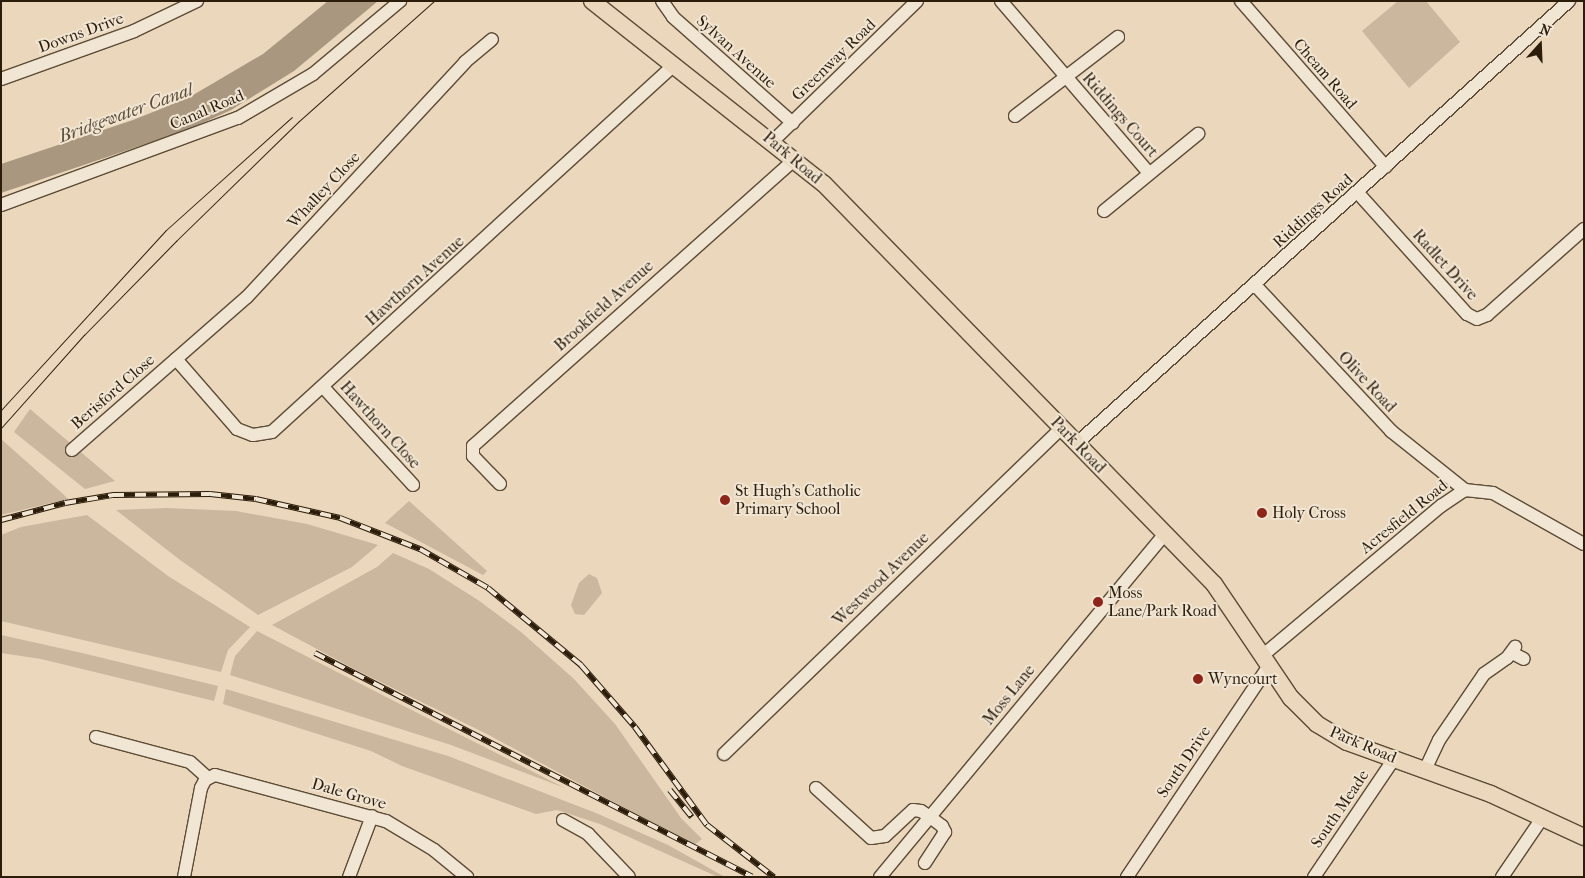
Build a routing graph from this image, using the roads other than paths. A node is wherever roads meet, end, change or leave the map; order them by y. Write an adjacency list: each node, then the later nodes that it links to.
1 (197, 1): 13 (street, Downs Drive)
2 (400, 1): 22 (street, Canal Road)
3 (592, 1): 11 (main road, Park Road)
4 (662, 1): 15 (street, Sylvan Avenue)
5 (917, 1): 15 (street, Greenway Road)
6 (1001, 1): 12 (street, Riddings Court)
7 (1241, 1): 19 (street, Cheam Road)
8 (1569, 1): 19 (street, Riddings Road)
9 (1119, 38): 12 (street, Riddings Court)
10 (492, 39): 26 (street, Whalley Close)
11 (674, 65): 17 (main road, Park Road); 27 (street, Hawthorn Avenue)
12 (1066, 77): 14 (street, Riddings Court); 20 (street, Riddings Court)
13 (1, 79)
14 (1015, 116)
15 (793, 124): 17 (street, Greenway Road)
16 (1198, 135): 20 (street, Riddings Court)
17 (773, 141): 18 (main road, Park Road)
18 (795, 159): 28 (main road, Park Road); 31 (street, Brookfield Avenue)
19 (1386, 167): 21 (street, Riddings Road)
20 (1149, 173): 23 (street, Riddings Court)
21 (1358, 193): 24 (street, Radlet Drive); 25 (street, Riddings Road)
22 (1, 205)
23 (1104, 211)
24 (1584, 229)
25 (1255, 285): 29 (street, Riddings Road); 33 (street, Olive Road)
26 (176, 359): 27 (street, Hawthorn Avenue); 30 (street, Berisford Close)
27 (323, 387): 32 (street, Hawthorn Close)
28 (1061, 428): 29 (main road, Park Road); 39 (street, Westwood Avenue)
29 (1076, 444): 34 (main road, Park Road)
30 (72, 450)
31 (500, 484)
32 (413, 486)
33 (1465, 490): 35 (street, Acresfield Road); 37 (street, Acresfield Road)
34 (1164, 535): 37 (main road, Park Road); 45 (street, Moss Lane)
35 (1584, 544)
36 (1517, 653): 41 (street)
37 (1266, 661): 40 (main road, Park Road); 55 (street, South Drive)
38 (96, 737): 42 (street)
39 (724, 754)
40 (1394, 759): 41 (main road, Park Road); 56 (street, South Meade)
41 (1425, 770): 46 (main road, Park Road)
42 (208, 778): 44 (street, Dale Grove); 50 (street)
43 (816, 788): 45 (street)
44 (372, 816): 51 (street); 52 (street, Dale Grove)
45 (930, 817): 49 (street); 54 (street, Moss Lane)
46 (1543, 817): 48 (main road, Park Road); 57 (street)
47 (563, 820): 53 (street)
48 (1584, 837)
49 (925, 863)
50 (184, 877)
51 (349, 877)
52 (467, 877)
53 (629, 877)
54 (880, 877)
55 (1127, 877)
56 (1314, 877)
57 (1502, 877)

